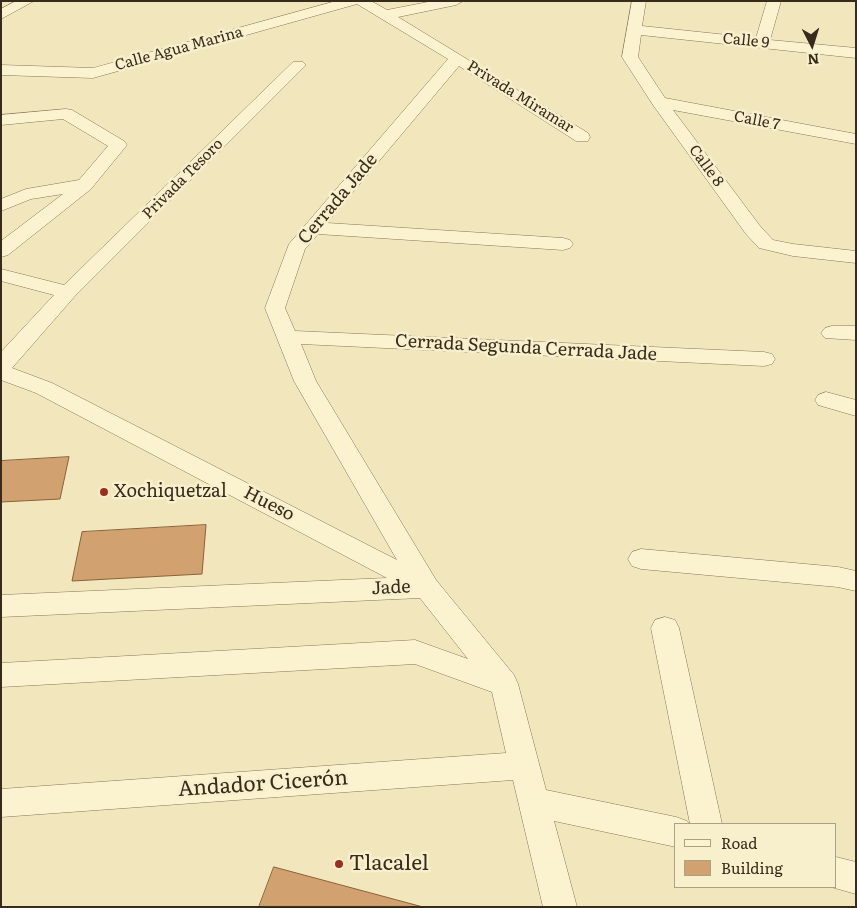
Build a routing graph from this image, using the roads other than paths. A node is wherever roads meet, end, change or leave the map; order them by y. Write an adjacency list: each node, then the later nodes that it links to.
1 (28, 1): 7 (street)
2 (353, 1): 14 (street, Calle Agua Marina)
3 (361, 1): 8 (street)
4 (456, 1): 8 (street)
5 (639, 1): 9 (street, Calle 8)
6 (774, 1): 10 (street)
7 (1, 15)
8 (384, 15): 12 (street)
9 (636, 30): 10 (street, Calle 9); 15 (street, Calle 8)
10 (762, 43): 11 (street, Calle 9)
11 (856, 53)
12 (457, 58): 17 (street, Privada Miramar); 23 (street, Cerrada Jade)
13 (298, 65): 28 (street, Privada Tesoro)
14 (1, 70)
15 (659, 102): 18 (street, Calle 7); 26 (street, Calle 8)
16 (1, 120): 19 (street)
17 (582, 137)
18 (856, 140)
19 (85, 185): 20 (street); 22 (street)
20 (1, 206)
21 (1, 216): 22 (street)
22 (30, 228): 25 (street)
23 (314, 228): 24 (street); 31 (street, Cerrada Jade)
24 (563, 244)
25 (1, 251)
26 (856, 257)
27 (1, 276): 28 (street)
28 (68, 292): 33 (street, Privada Tesoro)
29 (832, 332): 30 (street)
30 (856, 333)
31 (288, 337): 32 (street, Cerrada Segunda Cerrada Jade); 39 (street, Cerrada Jade)
32 (764, 359)
33 (1, 366)
34 (1, 372): 39 (street, Hueso)
35 (826, 400): 36 (street)
36 (856, 408)
37 (641, 560): 38 (street)
38 (856, 581)
39 (427, 587): 40 (street, Jade); 43 (street, Jade)
40 (1, 606)
41 (665, 628): 47 (street)
42 (1, 675): 43 (street)
43 (504, 684): 44 (street, Jade)
44 (524, 765): 45 (street, Jade); 46 (street, Andador Cicerón)
45 (533, 802): 48 (street); 51 (street, Jade)
46 (1, 803)
47 (706, 823)
48 (674, 832)
49 (837, 873): 50 (street)
50 (856, 878)
51 (560, 907)

